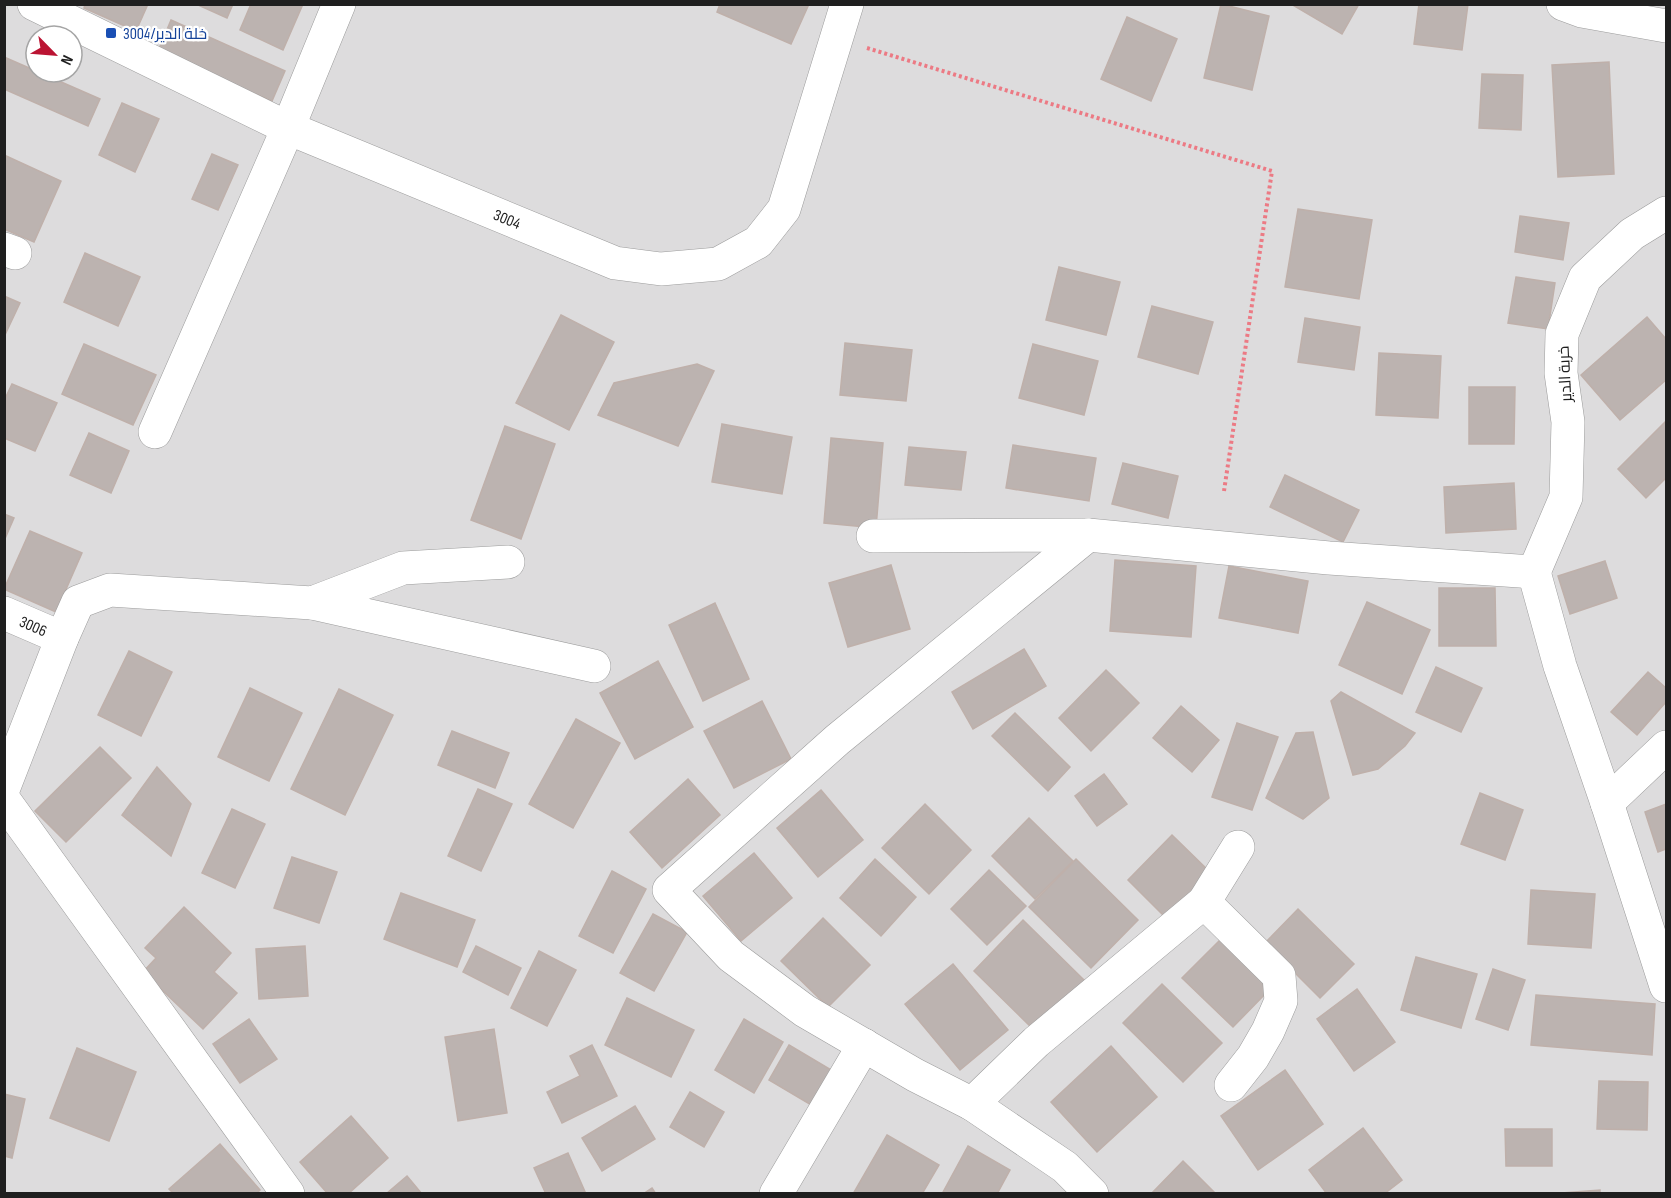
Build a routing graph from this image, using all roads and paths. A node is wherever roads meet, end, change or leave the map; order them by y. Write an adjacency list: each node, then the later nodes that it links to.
1 (34, 4): 7 (street, 3004)
2 (339, 4): 7 (street)
3 (847, 4): 6 (street, 3004)
4 (1563, 4): 5 (street)
5 (1666, 26)
6 (836, 38): 7 (street, 3004); 10 (path)
7 (288, 128): 9 (street)
8 (1666, 213): 14 (street, خربة الدير)
9 (155, 432)
10 (1224, 491)
11 (1088, 535): 12 (street); 14 (street); 26 (street)
12 (873, 536)
13 (508, 562): 15 (street)
14 (1534, 572): 22 (street)
15 (312, 603): 17 (street); 18 (street)
16 (4, 613): 17 (street, 3006)
17 (62, 638): 20 (street)
18 (594, 666)
19 (1666, 747): 22 (street)
20 (4, 788)
21 (4, 800): 29 (street)
22 (1607, 803): 25 (street)
23 (1238, 847): 24 (street)
24 (1203, 902): 27 (street); 28 (street)
25 (1666, 986)
26 (864, 1045): 28 (street); 30 (street)
27 (1231, 1084)
28 (972, 1104): 31 (street)
29 (288, 1194)
30 (776, 1194)
31 (1092, 1194)

